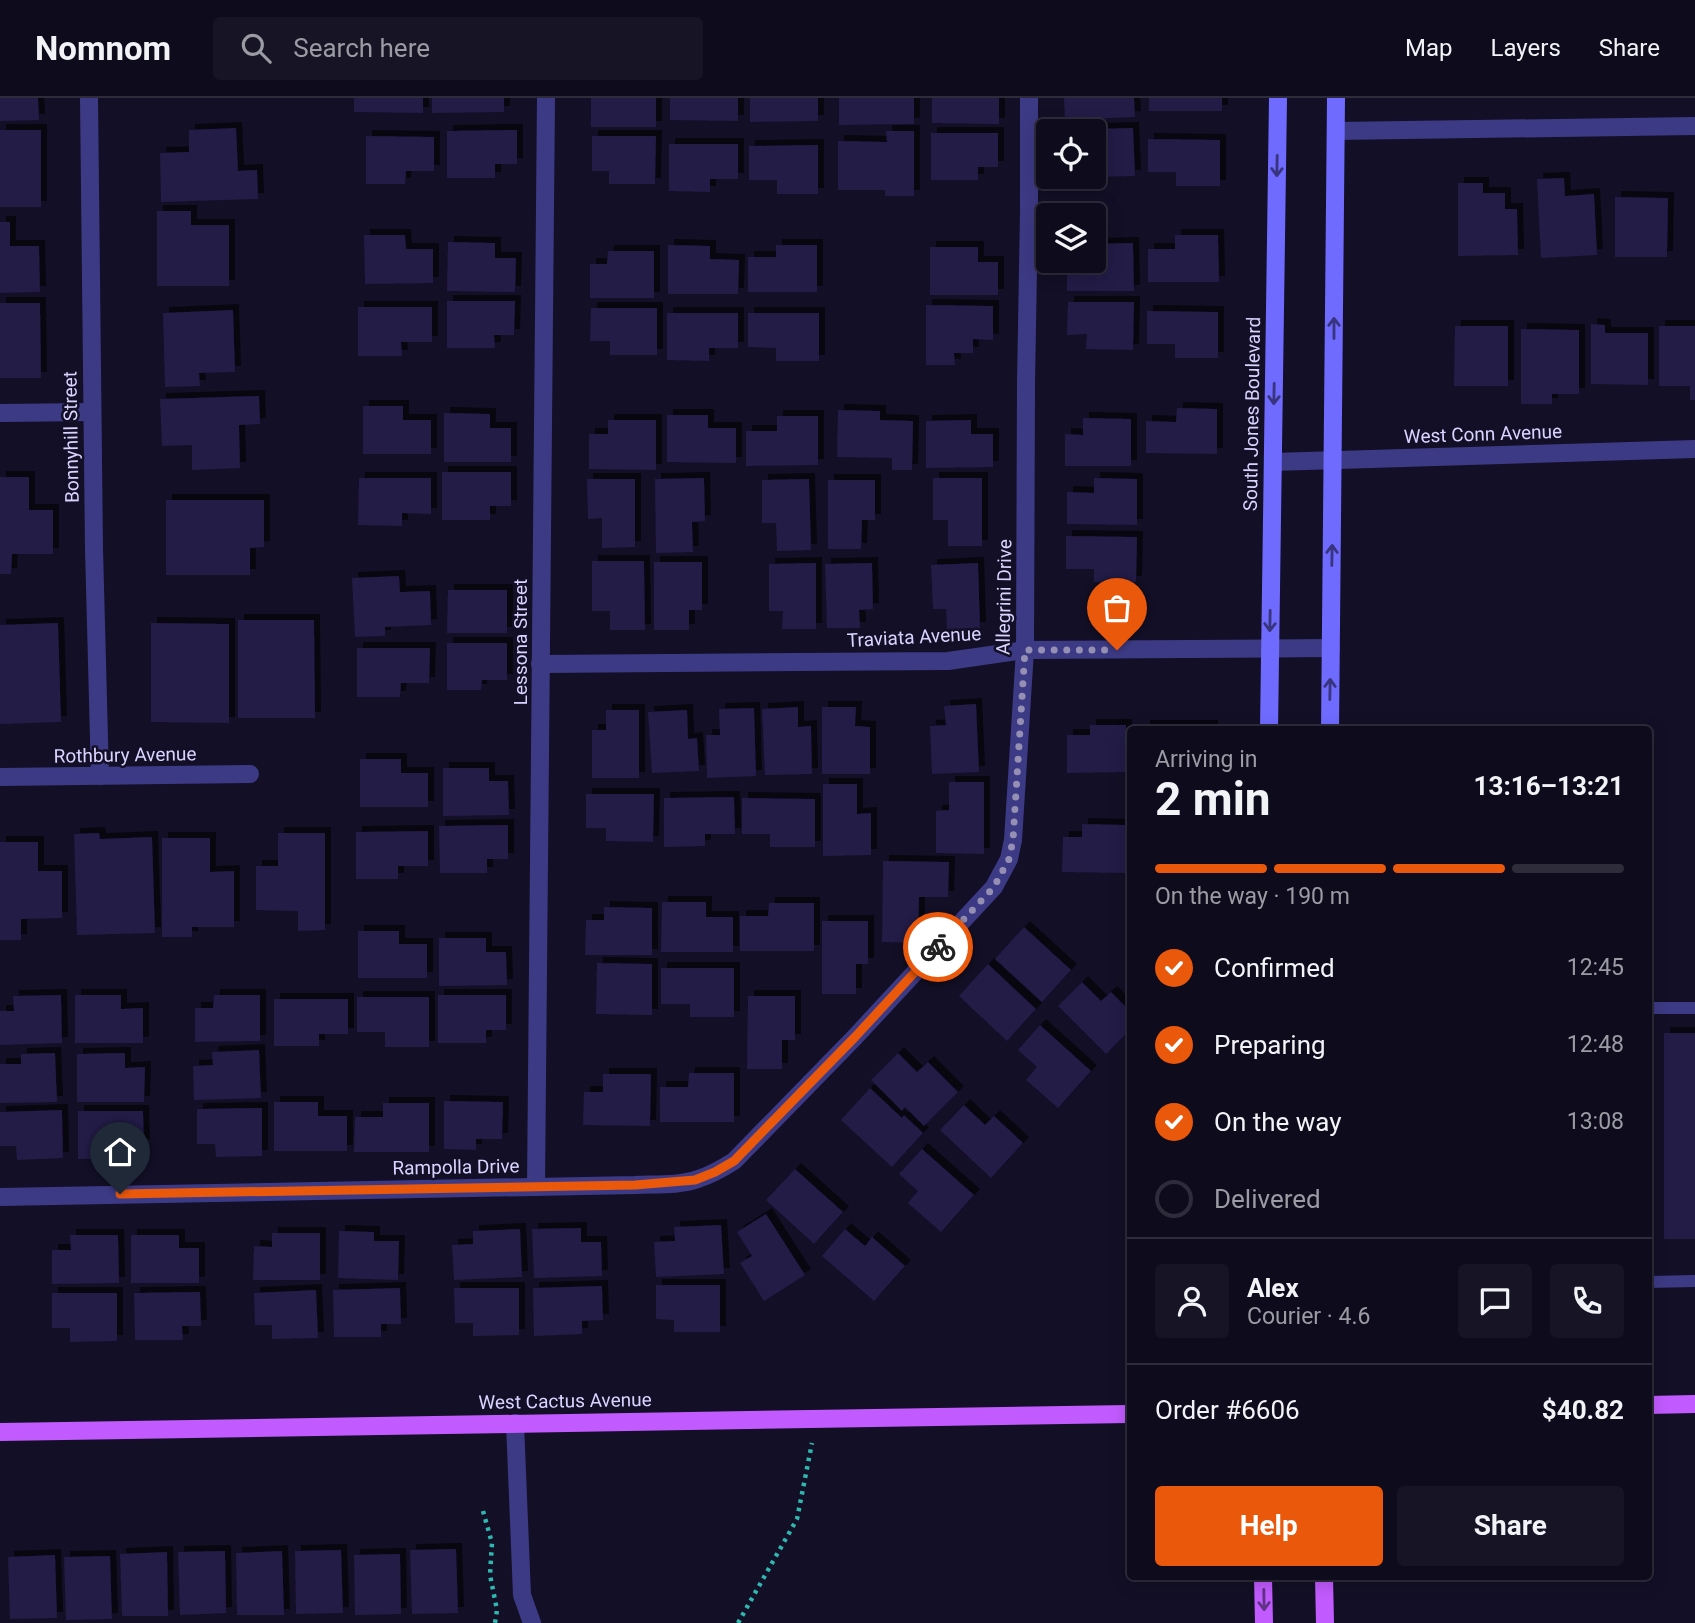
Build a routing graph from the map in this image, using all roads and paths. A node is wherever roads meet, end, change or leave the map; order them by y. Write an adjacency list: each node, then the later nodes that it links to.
1 (89, 98): 8 (street, Bonnyhill Street)
2 (546, 98): 16 (street, Lessona Street)
3 (1029, 98): 15 (street, Allegrini Drive)
4 (1278, 98): 12 (main road, South Jones Boulevard, one-way to 12)
5 (1336, 98): 7 (main road)
6 (1695, 126): 7 (street)
7 (1336, 131): 11 (main road, one-way to 7)
8 (92, 412): 9 (street); 20 (street, Bonnyhill Street)
9 (0, 413)
10 (1695, 449): 11 (street, West Conn Avenue)
11 (1333, 460): 12 (street, West Conn Avenue); 14 (main road, one-way to 11)
12 (1273, 462): 13 (main road, South Jones Boulevard, one-way to 13)
13 (1270, 648): 14 (street, Traviata Avenue); 15 (street, Traviata Avenue); 17 (main road, South Jones Boulevard)
14 (1331, 648): 18 (main road, one-way to 14)
15 (1025, 650): 16 (street, Traviata Avenue); 24 (street, Allegrini Drive)
16 (540, 664): 25 (street, Lessona Street)
17 (1269, 726)
18 (1330, 726)
19 (250, 774): 20 (street, Rothbury Avenue)
20 (100, 776): 21 (street, Rothbury Avenue)
21 (0, 778)
22 (1652, 1008): 23 (lane)
23 (1695, 1008)
24 (855, 1037): 25 (street, Rampolla Drive)
25 (536, 1187): 26 (street, Rampolla Drive)
26 (0, 1197)
27 (1652, 1282): 28 (lane)
28 (1695, 1282)
29 (1695, 1404): 30 (main road)
30 (1652, 1405)
31 (1127, 1413): 32 (main road, West Cactus Avenue)
32 (817, 1419): 33 (main road, West Cactus Avenue); 40 (path)
33 (515, 1423): 34 (main road, West Cactus Avenue); 39 (street)
34 (0, 1432)
35 (483, 1511): 38 (path)
36 (1263, 1580): 41 (main road, one-way to 41)
37 (1324, 1580): 42 (main road)
38 (495, 1623)
39 (532, 1623)
40 (737, 1623)
41 (1264, 1623)
42 (1325, 1623)

